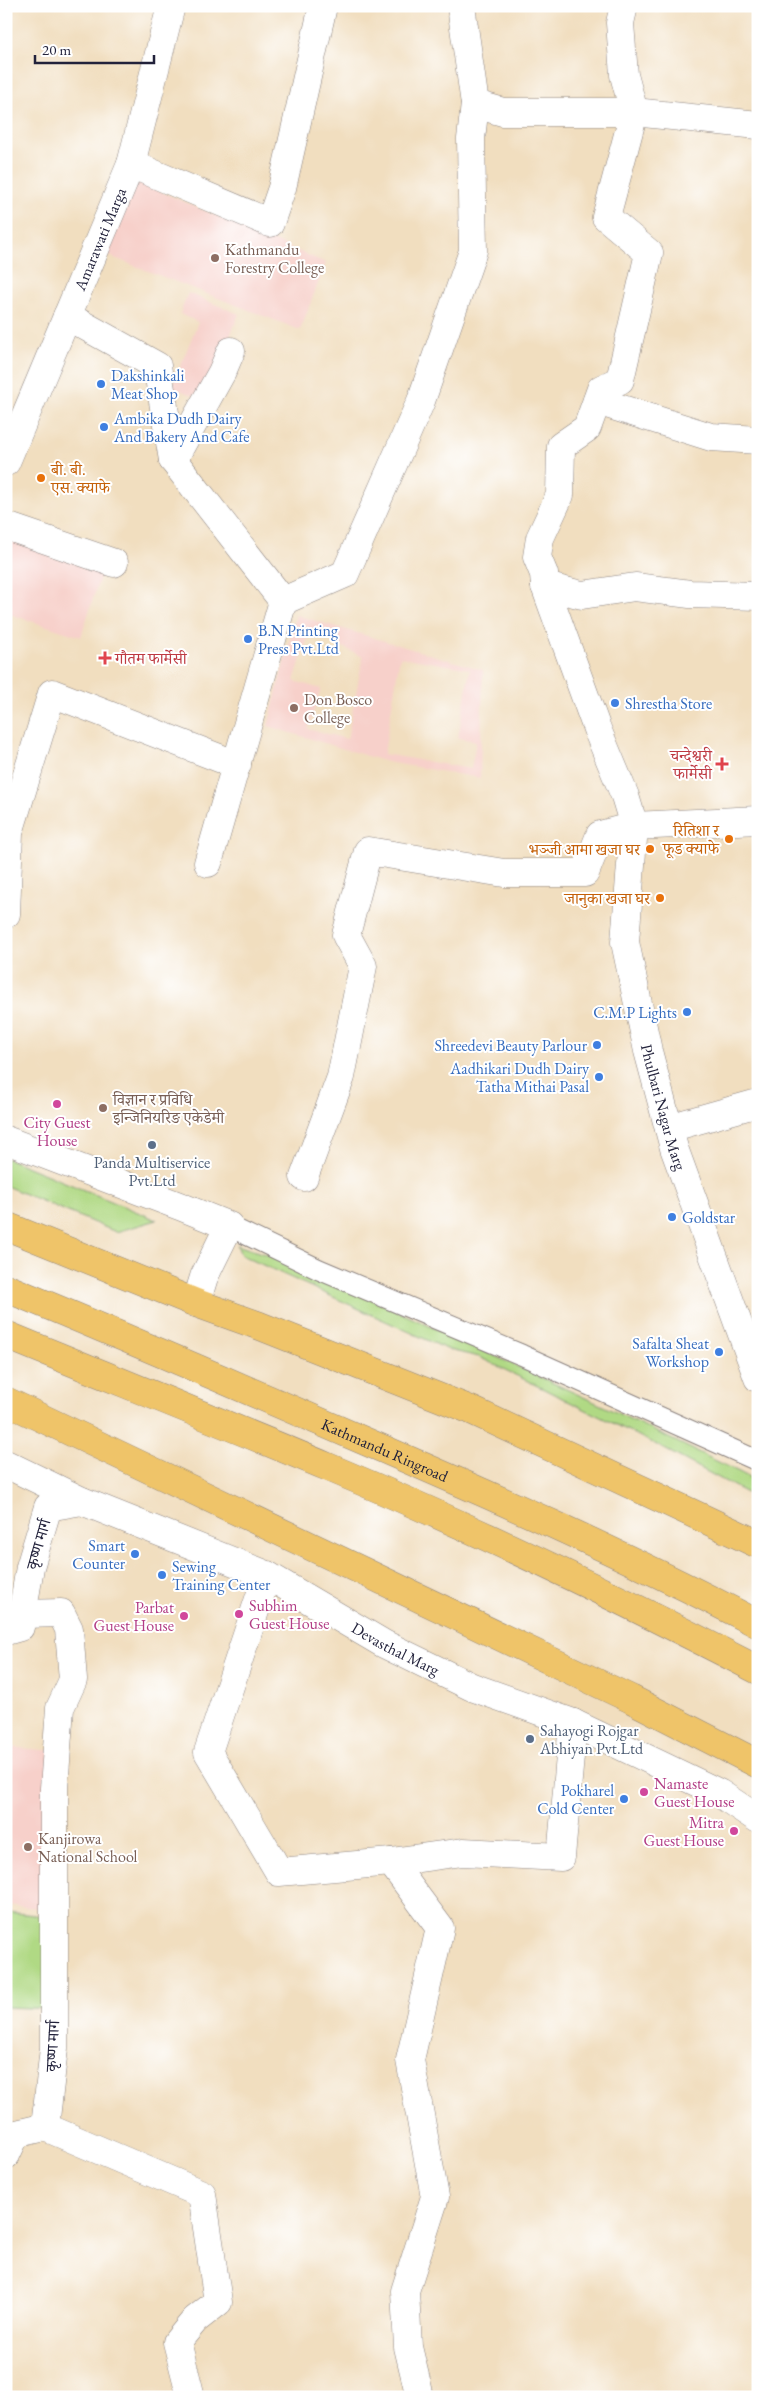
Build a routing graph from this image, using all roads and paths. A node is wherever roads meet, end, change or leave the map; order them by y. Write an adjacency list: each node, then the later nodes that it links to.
1 (171, 6): 8 (street, Amarawati Marga)
2 (323, 6): 8 (street)
3 (461, 6): 5 (street)
4 (624, 6): 6 (street)
5 (475, 104): 6 (street); 19 (street)
6 (634, 112): 7 (street); 11 (street)
7 (758, 125)
8 (131, 164): 9 (street, Amarawati Marga)
9 (67, 316): 13 (street); 14 (street, Amarawati Marga)
10 (231, 351): 13 (street)
11 (597, 401): 12 (street); 17 (street)
12 (758, 440)
13 (173, 460): 19 (street)
14 (6, 462)
15 (6, 526): 16 (street)
16 (114, 563)
17 (545, 586): 18 (street); 22 (street)
18 (758, 596)
19 (283, 601): 20 (street)
20 (237, 765): 23 (street); 24 (street)
21 (758, 820): 22 (street)
22 (634, 826): 26 (street, Phulbari Nagar Marg); 28 (street)
23 (208, 863)
24 (6, 914)
25 (758, 1103): 26 (street)
26 (669, 1128): 34 (street, Phulbari Nagar Marg)
27 (6, 1140): 30 (street)
28 (304, 1177)
29 (6, 1226): 32 (main road)
30 (228, 1226): 32 (street); 36 (lane)
31 (6, 1288): 42 (main road, Kathmandu Ringroad)
32 (196, 1303): 39 (main road)
33 (6, 1336): 43 (main road)
34 (758, 1378)
35 (6, 1401): 45 (main road)
36 (758, 1461)
37 (6, 1464): 38 (street, Devasthal Marg)
38 (82, 1501): 40 (street, Devasthal Marg); 41 (street, कृष्ण मार्ग)
39 (758, 1544)
40 (267, 1575): 44 (street, Devasthal Marg); 47 (street)
41 (15, 1623): 48 (street, कृष्ण मार्ग)
42 (758, 1624)
43 (758, 1670)
44 (573, 1723): 46 (street, Devasthal Marg); 47 (street)
45 (758, 1764)
46 (758, 1820)
47 (391, 1862): 51 (street)
48 (45, 2127): 49 (street); 50 (street)
49 (6, 2155)
50 (191, 2397)
51 (420, 2397)

